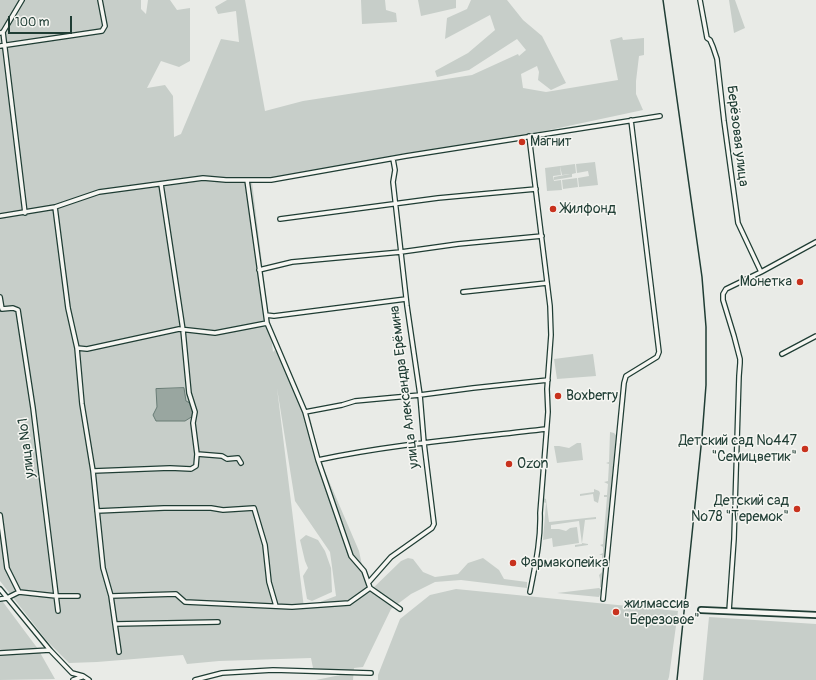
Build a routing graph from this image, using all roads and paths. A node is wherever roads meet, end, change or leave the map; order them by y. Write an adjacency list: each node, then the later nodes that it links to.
1 (22, 0): 4 (street)
2 (100, 0): 6 (street)
3 (700, 0): 23 (street, Берёзовая улица)
4 (2, 33): 6 (street)
5 (0, 46): 6 (street)
6 (6, 46): 16 (street)
7 (660, 116): 8 (street)
8 (631, 120): 9 (street); 55 (street)
9 (529, 136): 10 (street); 13 (street)
10 (393, 159): 11 (street); 14 (street, улица Александра Ерёмина)
11 (247, 180): 12 (street); 22 (street)
12 (161, 184): 15 (street); 30 (street)
13 (536, 189): 14 (street); 19 (street)
14 (396, 204): 18 (street); 21 (street, улица Александра Ерёмина)
15 (55, 207): 16 (street); 32 (street)
16 (24, 213): 17 (street)
17 (0, 216)
18 (280, 219)
19 (542, 236): 21 (street); 24 (street)
20 (816, 242): 23 (street)
21 (401, 252): 22 (street); 27 (street, улица Александра Ерёмина)
22 (259, 270): 28 (street)
23 (762, 272): 60 (street)
24 (547, 283): 25 (street); 34 (street)
25 (463, 292)
26 (0, 297): 50 (street, улица №1)
27 (406, 299): 28 (street); 35 (street, улица Александра Ерёмина)
28 (266, 315): 29 (street)
29 (267, 323): 30 (street); 36 (street)
30 (183, 330): 32 (street); 39 (street)
31 (816, 336): 33 (street)
32 (77, 348): 42 (street)
33 (782, 354)
34 (548, 380): 35 (street); 37 (street)
35 (420, 395): 36 (street); 38 (street, улица Александра Ерёмина)
36 (305, 412): 40 (street)
37 (546, 429): 38 (street); 49 (street)
38 (424, 443): 40 (street); 45 (street, улица Александра Ерёмина)
39 (197, 454): 41 (street); 42 (street)
40 (318, 460): 45 (street)
41 (241, 463)
42 (93, 471): 43 (street)
43 (97, 510): 52 (street); 56 (street)
44 (0, 515): 48 (street)
45 (369, 582): 46 (street)
46 (370, 588): 56 (street); 57 (street)
47 (0, 589): 53 (street)
48 (19, 592): 50 (street); 53 (street)
49 (530, 592)
50 (56, 596): 51 (street); 59 (street, улица №1)
51 (78, 596)
52 (111, 596): 56 (street); 63 (street)
53 (7, 598): 54 (street); 64 (street)
54 (0, 599)
55 (603, 599)
56 (276, 606)
57 (400, 609)
58 (701, 610): 60 (street)
59 (58, 611)
60 (729, 611): 61 (street)
61 (816, 615)
62 (218, 622): 63 (street)
63 (115, 624): 65 (street)
64 (50, 650): 66 (street); 68 (street)
65 (119, 652)
66 (0, 653)
67 (371, 673): 71 (street)
68 (83, 676): 69 (street); 70 (street)
69 (73, 680)
70 (89, 680)
71 (195, 680)

